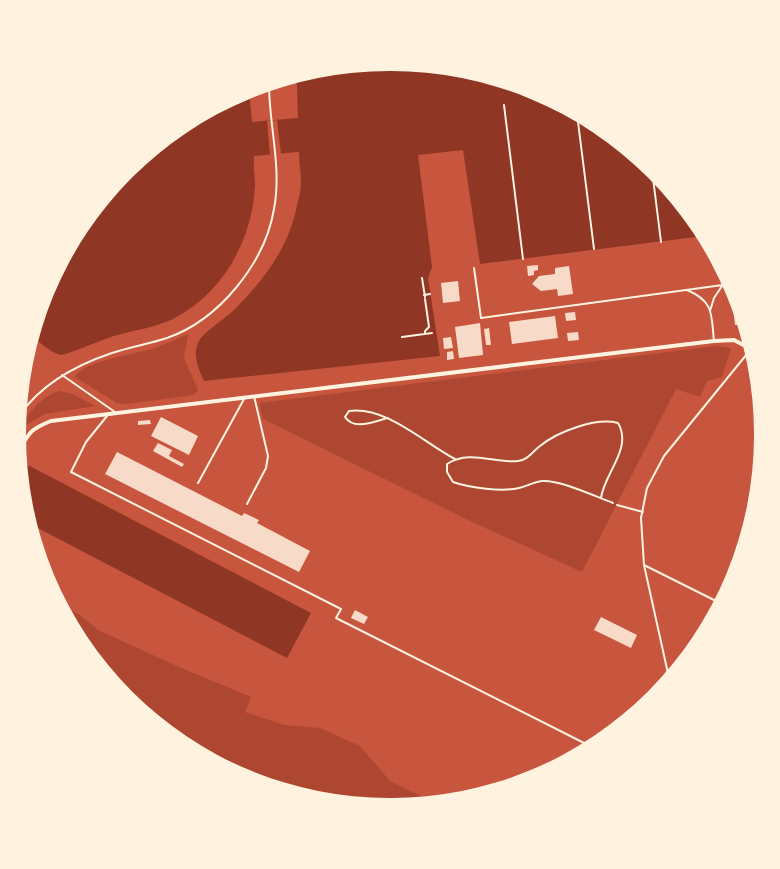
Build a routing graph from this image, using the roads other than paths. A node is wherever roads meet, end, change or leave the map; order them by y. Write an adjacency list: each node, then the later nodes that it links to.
1 (270, 91): 9 (lane)
2 (474, 268): 4 (lane)
3 (722, 285): 4 (lane); 5 (lane)
4 (687, 290): 5 (lane)
5 (710, 311): 6 (lane)
6 (714, 341): 7 (street); 10 (street)
7 (742, 344)
8 (745, 356): 19 (lane)
9 (62, 375): 12 (lane); 13 (lane)
10 (254, 396): 11 (street); 17 (lane)
11 (245, 397): 13 (street); 16 (lane)
12 (27, 406)
13 (117, 413): 14 (street)
14 (108, 414): 15 (street); 23 (lane)
15 (26, 438)
16 (198, 483)
17 (247, 504)
18 (617, 505): 19 (lane)
19 (643, 512): 20 (lane)
20 (644, 565): 21 (lane); 22 (lane)
21 (713, 600)
22 (667, 669)
23 (583, 743)

